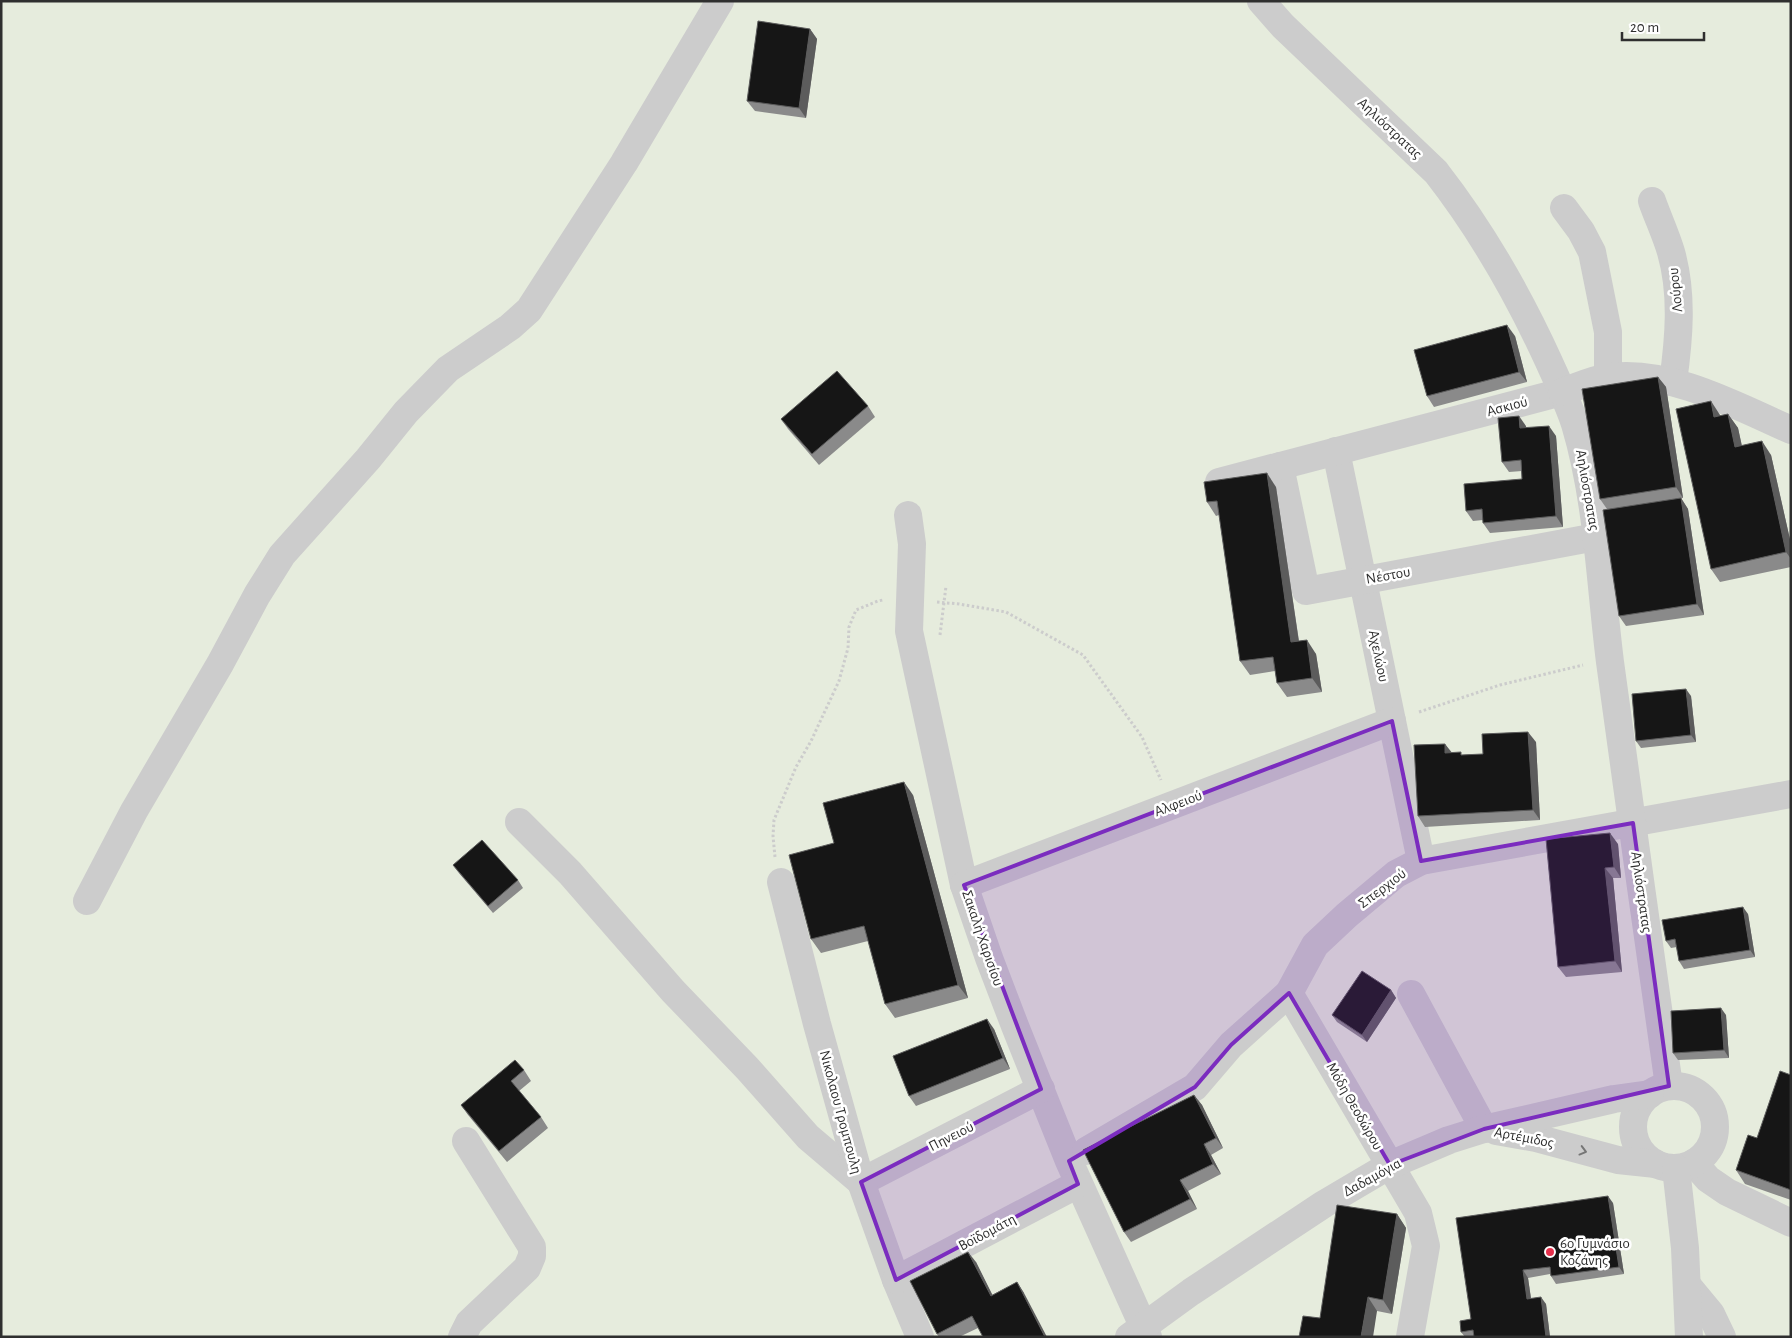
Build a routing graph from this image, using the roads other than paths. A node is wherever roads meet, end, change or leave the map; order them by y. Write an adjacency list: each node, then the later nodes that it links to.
1 (720, 1): 22 (street)
2 (1260, 1): 7 (street, Αηλιόστρατας)
3 (1652, 201): 6 (street, Λούρου)
4 (1564, 208): 5 (street)
5 (1608, 377): 6 (street, Ασκιού); 7 (street, Ασκιού)
6 (1673, 382): 8 (street, Ασκιού)
7 (1562, 392): 9 (street, Ασκιού); 13 (street, Αηλιόστρατας)
8 (1791, 430)
9 (1336, 451): 10 (street, Ασκιού); 14 (street, Αχελώου)
10 (1280, 466): 11 (street, Ασκιού); 14 (street, Νέστου)
11 (1219, 482)
12 (908, 516): 21 (street, Σακαλή Χαρισίου)
13 (1596, 537): 14 (street, Νέστου); 18 (street, Αηλιόστρατας)
14 (1363, 580): 15 (street, Αχελώου)
15 (1392, 721): 19 (street, Αχελώου); 21 (street, Αλφειού)
16 (1791, 794): 18 (street, Σπερχιού)
17 (519, 822): 32 (street)
18 (1632, 823): 19 (street, Σπερχιού); 26 (street, Αηλιόστρατας)
19 (1421, 861): 23 (street, Σπερχιού)
20 (781, 882): 32 (street, Νικολαου Τρομπουλη)
21 (964, 885): 25 (street, Σακαλή Χαρισίου)
22 (87, 901)
23 (1289, 993): 29 (street, Μόδη Θεοδώρου); 31 (street, Σπερχιού)
24 (1411, 994): 27 (street, Αρτέμιδος)
25 (1041, 1089): 31 (street, Σακαλή Χαρισίου); 32 (street, Πηνειού)
26 (1659, 1090): 27 (street, Δαδαμόγια); 30 (street); 30 (street)
27 (1484, 1129): 29 (street, Δαδαμόγια); 30 (street, Αρτέμιδος, one-way to 30)
28 (466, 1141): 37 (street)
29 (1390, 1165): 36 (street, Δαδαμόγια); 39 (street, Μόδη Θεοδώρου)
30 (1675, 1165): 33 (street); 35 (street)
31 (1074, 1173): 34 (street, Βοϊδομάτη); 36 (street, Σακαλή Χαρισίου)
32 (861, 1182): 34 (street, Νικολαου Τρομπουλη)
33 (1791, 1223)
34 (896, 1280): 38 (street, Νικολαου Τρομπουλη)
35 (1687, 1284): 40 (street); 41 (street)
36 (1139, 1334)
37 (462, 1337)
38 (920, 1337)
39 (1410, 1337)
40 (1689, 1337)
41 (1722, 1337)

